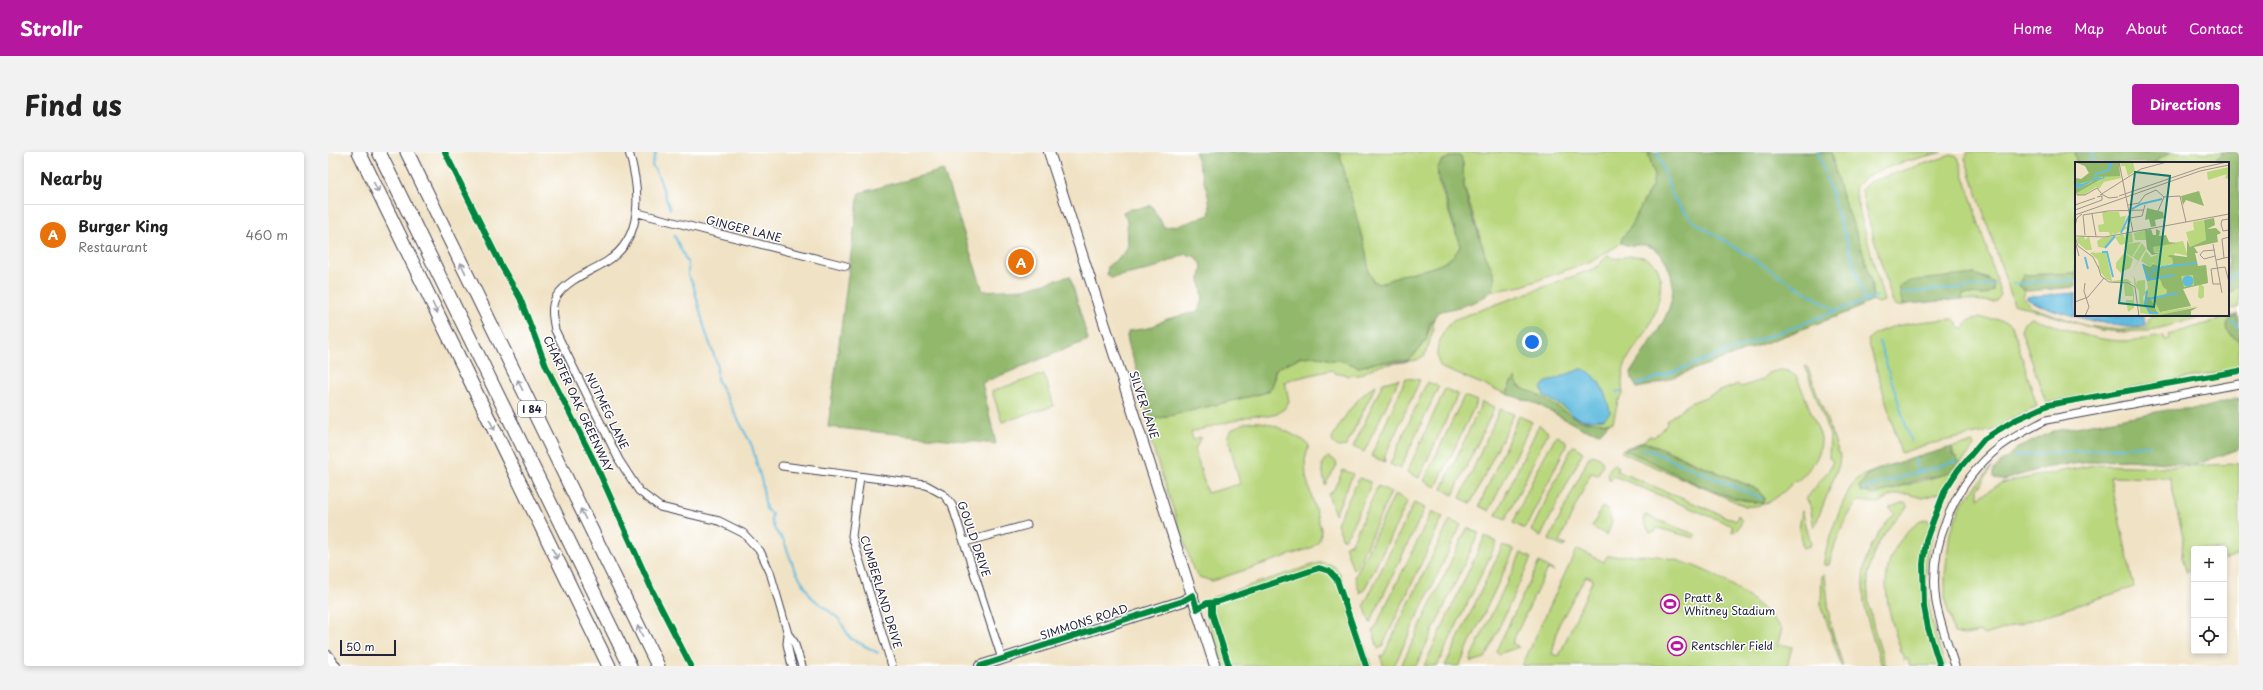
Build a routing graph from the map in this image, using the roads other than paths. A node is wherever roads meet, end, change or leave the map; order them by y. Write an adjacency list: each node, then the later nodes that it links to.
1 (359, 152): 19 (highway, one-way to 19)
2 (379, 152): 20 (highway)
3 (388, 152): 21 (highway)
4 (407, 152): 22 (highway, I 84, one-way to 4)
5 (629, 152): 7 (street, NUTMEG LANE)
6 (1049, 152): 14 (main road, SILVER LANE)
7 (638, 213): 8 (street, GINGER LANE); 15 (street, NUTMEG LANE)
8 (846, 266)
9 (2239, 384): 28 (street)
10 (782, 466): 11 (street, GOULD DRIVE)
11 (860, 477): 13 (street, GOULD DRIVE); 25 (street, CUMBERLAND DRIVE)
12 (1026, 525): 13 (street)
13 (965, 542): 17 (street, GOULD DRIVE)
14 (1193, 595): 17 (main road, SIMMONS ROAD); 27 (main road, SILVER LANE)
15 (792, 650): 23 (street, NUTMEG LANE); 24 (street, NUTMEG LANE)
16 (328, 656): 18 (main road)
17 (1002, 659): 26 (main road, SIMMONS ROAD)
18 (335, 666)
19 (610, 666)
20 (630, 666)
21 (639, 666)
22 (658, 666)
23 (792, 666)
24 (802, 666)
25 (892, 666)
26 (980, 666)
27 (1215, 666)
28 (1955, 666)

